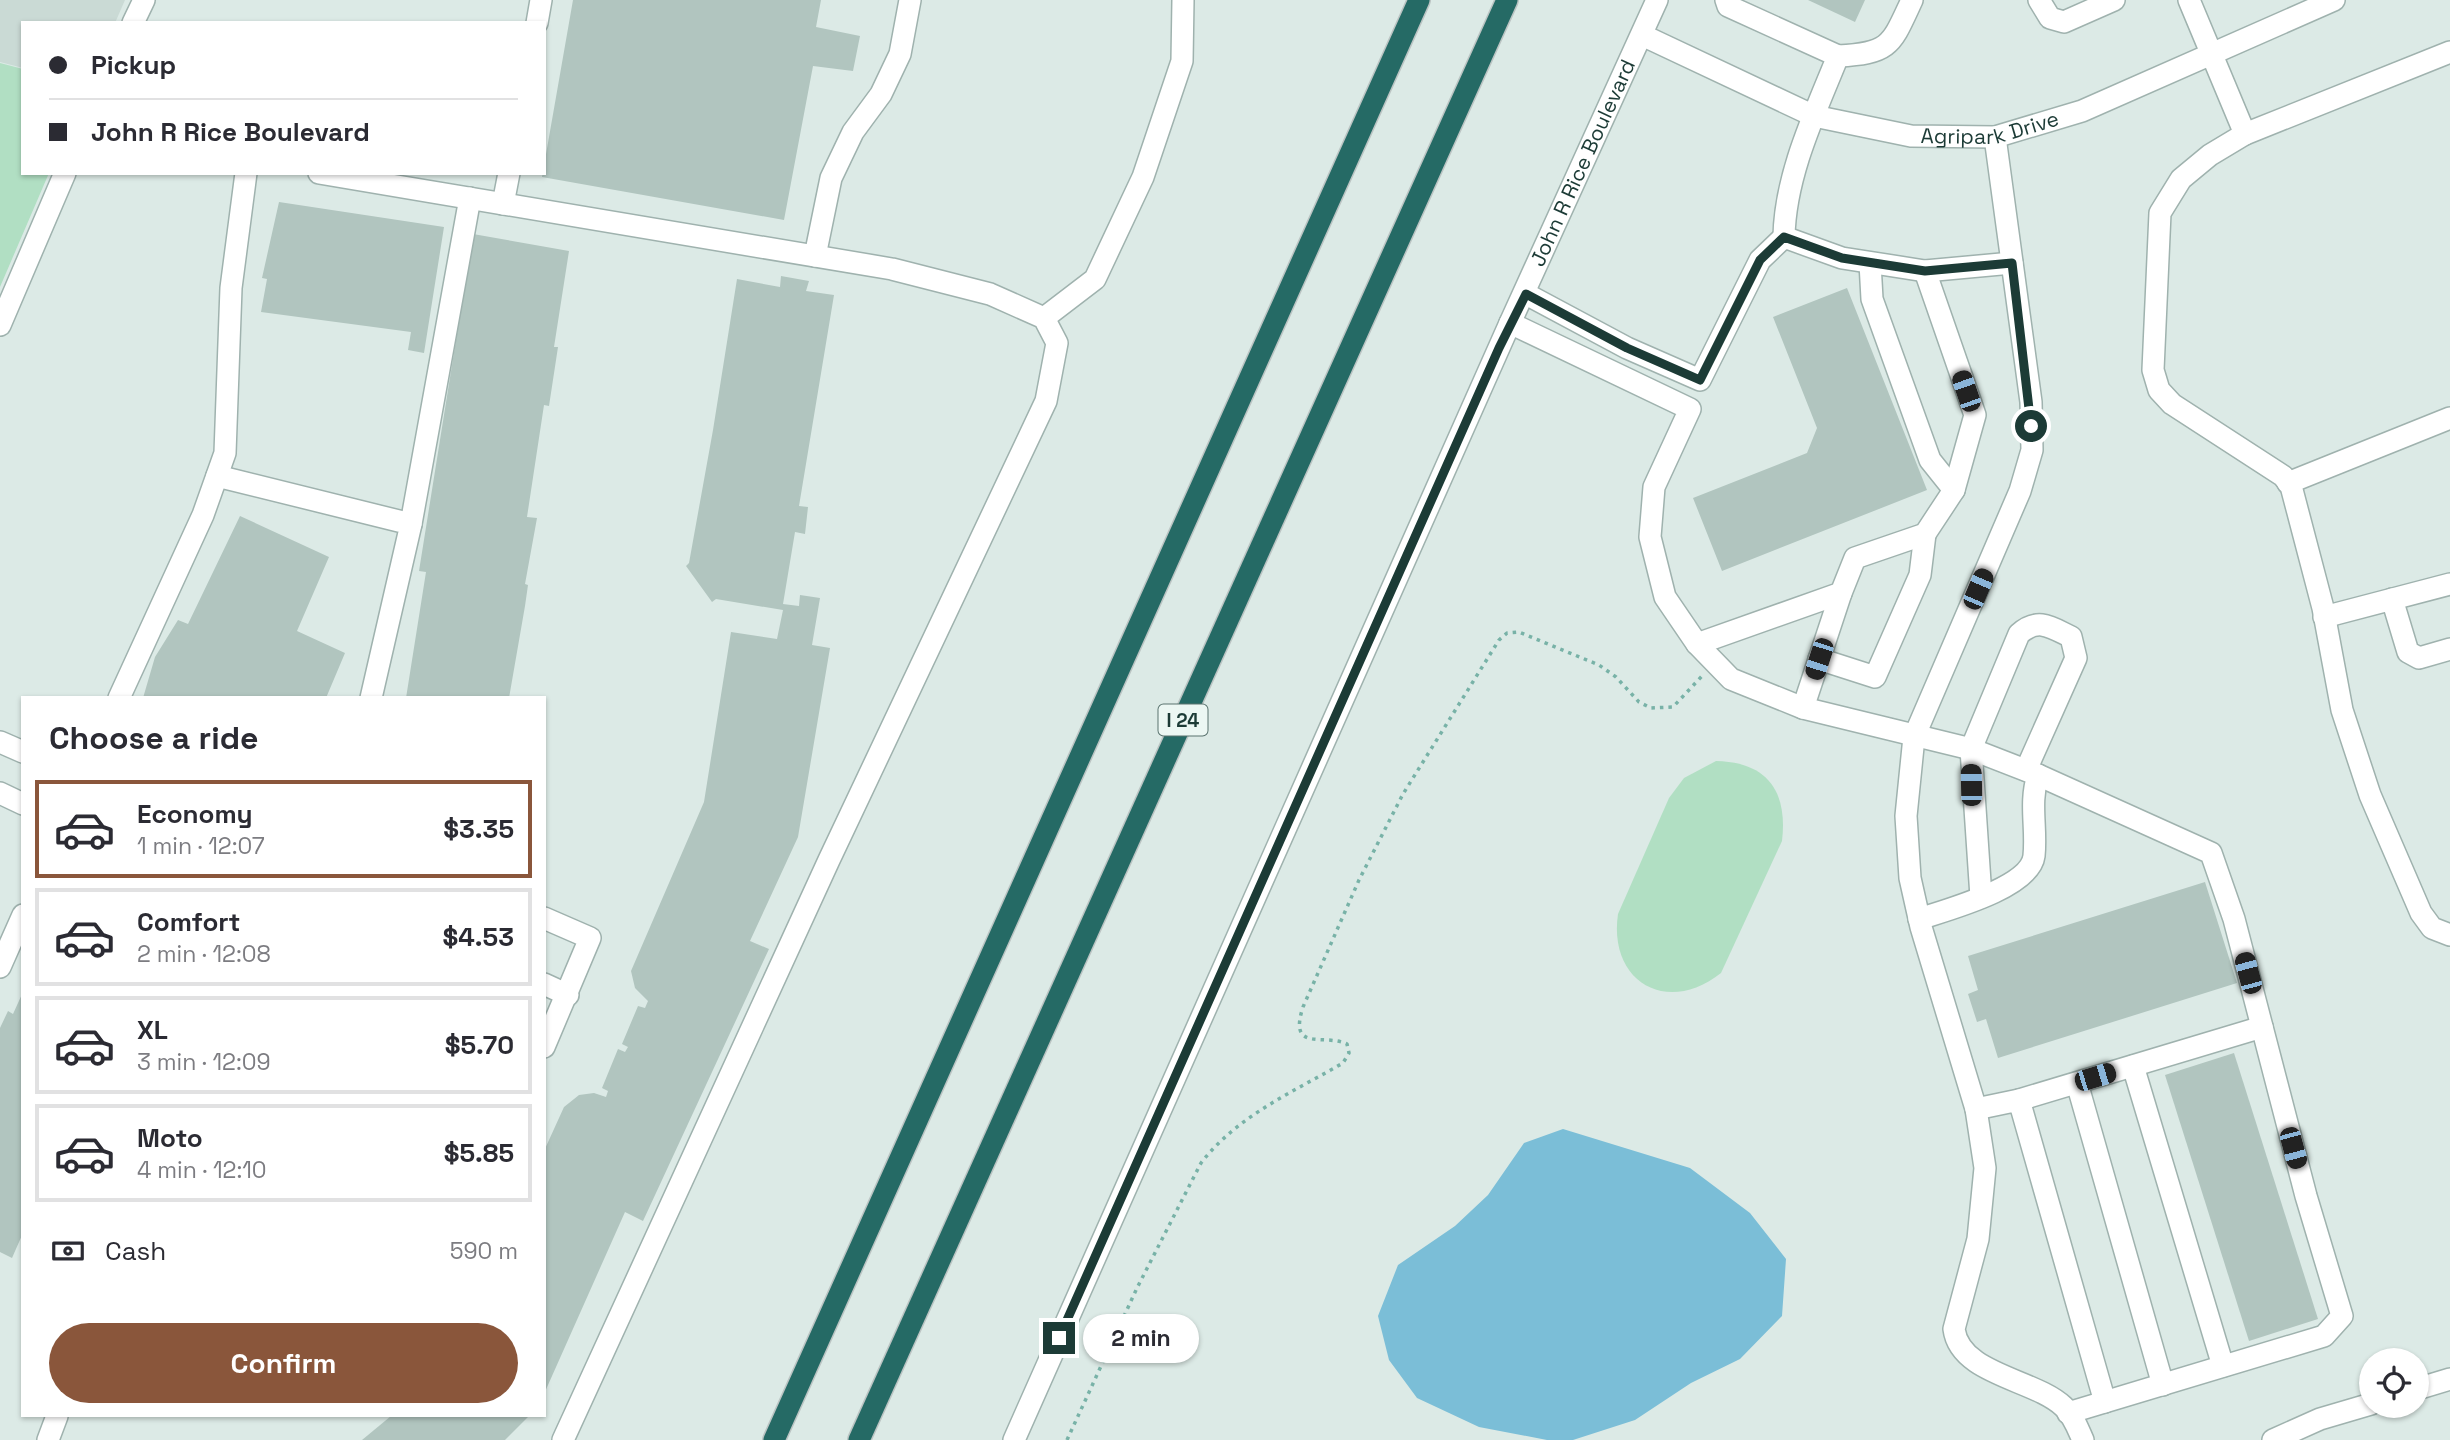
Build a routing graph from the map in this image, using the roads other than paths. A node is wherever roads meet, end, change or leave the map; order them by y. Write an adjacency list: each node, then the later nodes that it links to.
1 (144, 0): 14 (street)
2 (541, 0): 15 (street)
3 (910, 0): 30 (street)
4 (1183, 0): 35 (street)
5 (1419, 0): 85 (highway)
6 (1507, 0): 86 (highway, I 24)
7 (1657, 0): 16 (street, John R Rice Boulevard)
8 (1726, 0): 19 (street)
9 (1912, 0): 19 (street)
10 (2039, 0): 11 (street)
11 (2114, 0)
12 (2189, 0): 17 (street)
13 (2334, 0): 17 (street, Agripark Drive)
14 (134, 21)
15 (537, 21)
16 (1642, 35): 20 (street, Agripark Drive); 34 (street, John R Rice Boulevard)
17 (2209, 52): 21 (street); 22 (street, Agripark Drive)
18 (2450, 52): 21 (street)
19 (1838, 56): 20 (street)
20 (1814, 116): 22 (street, Agripark Drive); 29 (street)
21 (2245, 134): 40 (street)
22 (1995, 137): 32 (street)
23 (64, 175): 37 (street)
24 (246, 175): 39 (street)
25 (331, 175): 27 (street)
26 (509, 175): 28 (street)
27 (470, 198): 28 (street); 42 (street)
28 (502, 204): 30 (street)
29 (1784, 237): 31 (street); 34 (street)
30 (815, 256): 35 (street)
31 (1870, 262): 33 (street); 41 (street)
32 (2012, 263): 33 (street); 54 (street)
33 (1925, 271): 41 (street)
34 (1526, 294): 36 (street, John R Rice Boulevard)
35 (1044, 318): 84 (street)
36 (1510, 323): 48 (street); 87 (street, John R Rice Boulevard)
37 (0, 325)
38 (2450, 418): 40 (street)
39 (218, 476): 42 (street); 51 (street)
40 (2288, 483): 47 (street)
41 (1954, 490): 43 (street)
42 (411, 524): 52 (street)
43 (1926, 534): 45 (street); 50 (street)
44 (2450, 584): 46 (street)
45 (1841, 593): 48 (street); 50 (street)
46 (2392, 599): 47 (street); 49 (street)
47 (2324, 617): 65 (street)
48 (1698, 644): 53 (street)
49 (2450, 649)
50 (1819, 659): 53 (street)
51 (120, 696)
52 (371, 696)
53 (1803, 708): 54 (street)
54 (1914, 737): 56 (street); 63 (street)
55 (0, 742): 57 (street)
56 (1971, 749): 58 (street); 58 (street); 61 (street)
57 (21, 751)
58 (2032, 773): 61 (street); 69 (street)
59 (0, 793): 60 (street)
60 (21, 803)
61 (1981, 897): 63 (street)
62 (546, 919): 68 (street)
63 (1919, 919): 74 (street)
64 (21, 920): 66 (street)
65 (2450, 935)
66 (0, 967)
67 (546, 986): 68 (street)
68 (568, 995): 70 (street)
69 (2262, 1027): 71 (street); 75 (street)
70 (546, 1042)
71 (2133, 1066): 72 (street); 75 (street)
72 (2077, 1083): 73 (street); 77 (street)
73 (2019, 1100): 74 (street); 79 (street)
74 (1976, 1109): 81 (street)
75 (2223, 1366): 77 (street)
76 (2450, 1379): 78 (street)
77 (2163, 1385): 79 (street)
78 (2429, 1386)
79 (2105, 1402): 81 (street)
80 (2359, 1408): 89 (street)
81 (2068, 1413): 88 (street)
82 (57, 1417): 83 (street)
83 (48, 1440)
84 (563, 1440)
85 (774, 1440)
86 (859, 1440)
87 (1014, 1440)
88 (2083, 1440)
89 (2273, 1440)

